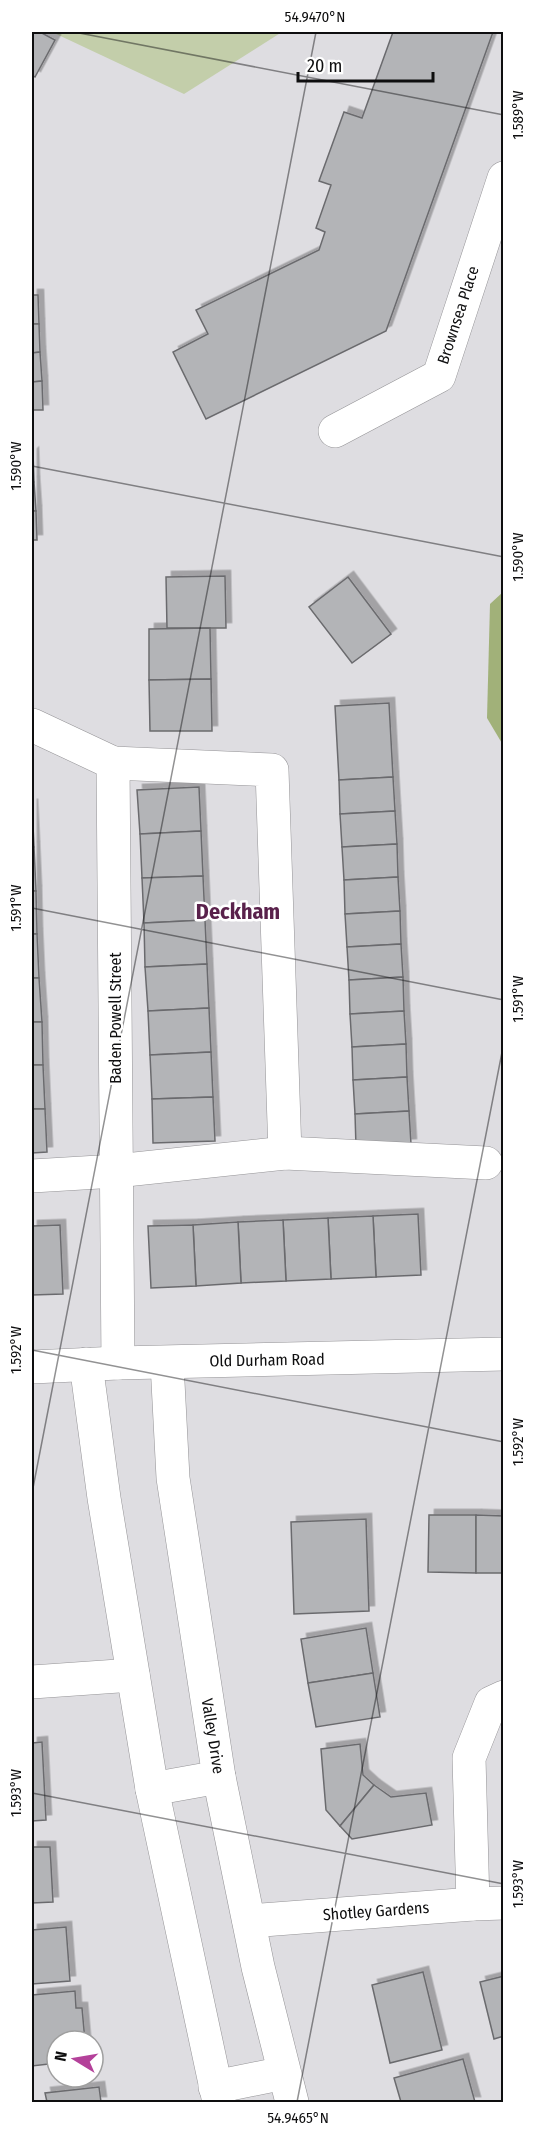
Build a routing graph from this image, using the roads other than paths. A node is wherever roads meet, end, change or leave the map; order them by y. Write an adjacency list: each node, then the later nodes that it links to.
1 (504, 178): 2 (street, Brownsea Place)
2 (336, 431)
3 (32, 725): 4 (street)
4 (113, 763): 5 (street); 7 (street, Baden Powell Street)
5 (285, 1153): 6 (street); 7 (street)
6 (486, 1163)
7 (116, 1171): 8 (street); 10 (street, Baden Powell Street)
8 (32, 1176)
9 (504, 1354): 11 (street, Old Durham Road)
10 (118, 1363): 11 (street, Old Durham Road); 12 (street, Old Durham Road)
11 (167, 1363): 17 (street, Valley Drive)
12 (86, 1364): 13 (street, Old Durham Road); 14 (street)
13 (32, 1367)
14 (133, 1675): 15 (street); 18 (street)
15 (32, 1682)
16 (504, 1697): 19 (street)
17 (219, 1777): 18 (street); 20 (street, Valley Drive)
18 (152, 1790): 22 (street)
19 (488, 1904): 20 (street, Shotley Gardens)
20 (249, 1922): 21 (street, Valley Drive)
21 (288, 2088): 22 (street)
22 (217, 2095)

